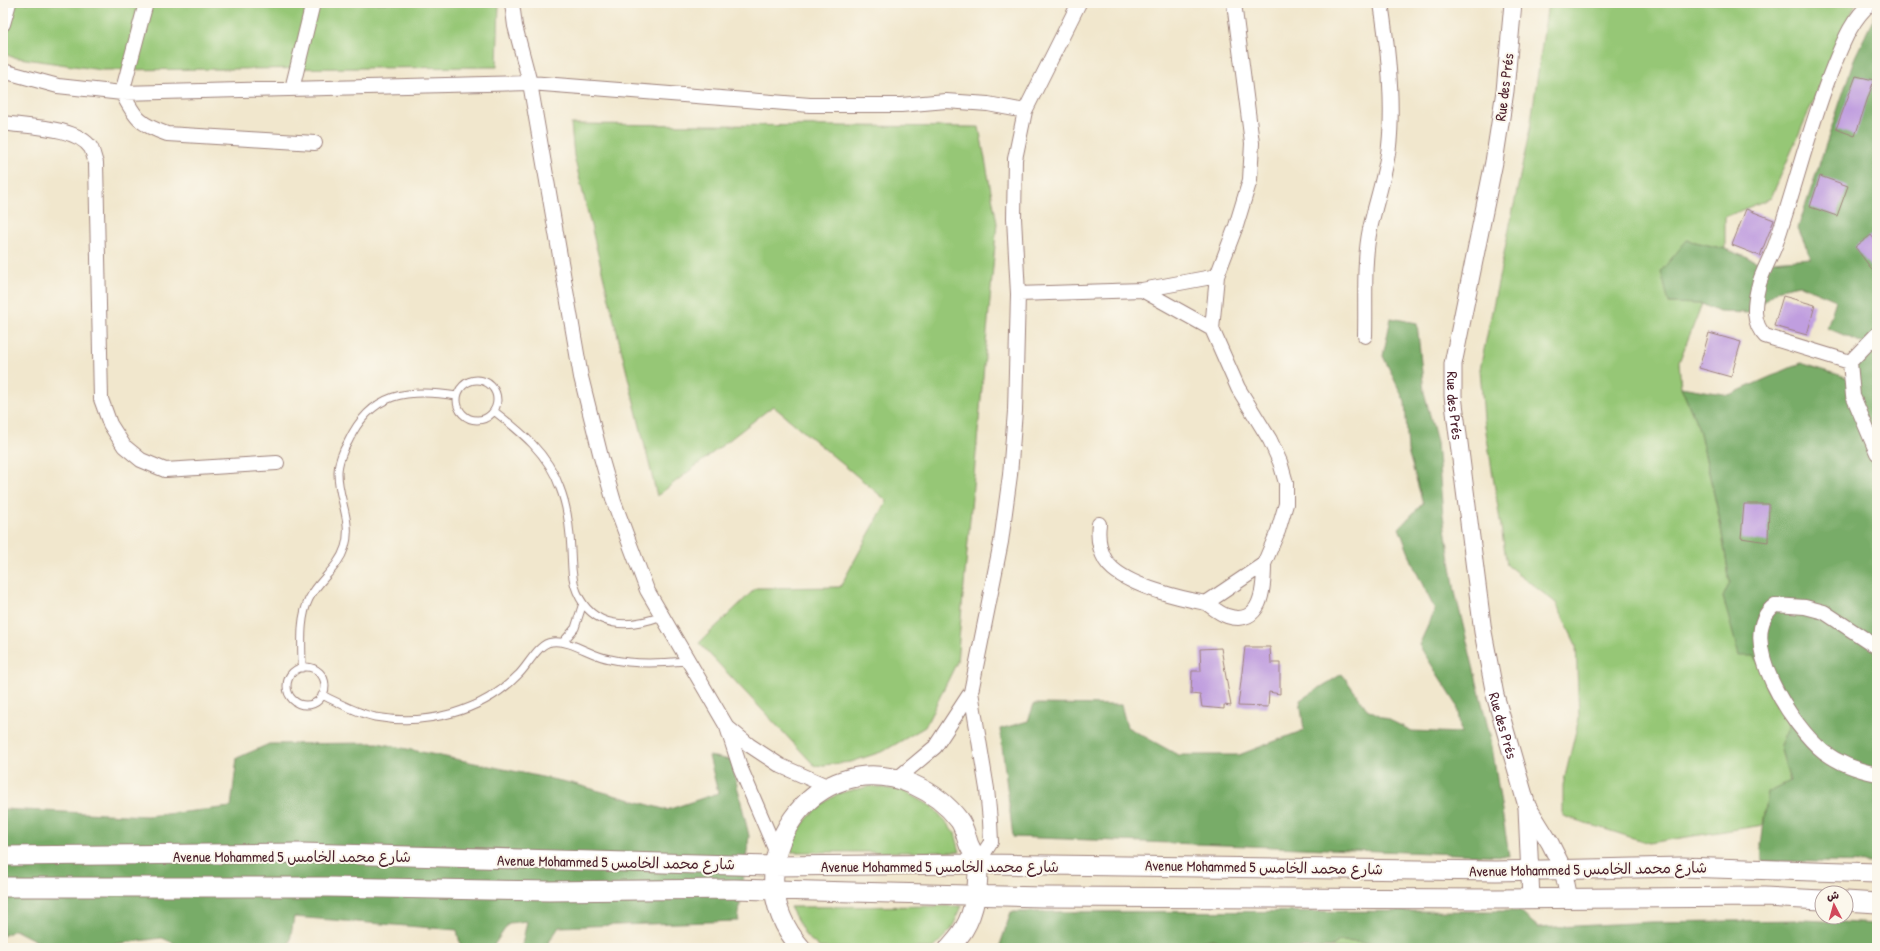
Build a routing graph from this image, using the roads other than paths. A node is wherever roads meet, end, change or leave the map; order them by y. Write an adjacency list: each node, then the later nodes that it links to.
1 (9, 3): 10 (street)
2 (146, 3): 14 (street)
3 (314, 3): 13 (street)
4 (512, 3): 12 (street)
5 (1080, 3): 15 (street)
6 (1234, 3): 18 (street)
7 (1381, 3): 23 (street)
8 (1513, 3): 44 (street, Rue des Prés)
9 (1871, 3): 24 (street)
10 (3, 24)
11 (3, 71): 14 (street)
12 (530, 83): 13 (street); 15 (street); 33 (street)
13 (292, 89): 14 (street)
14 (122, 93): 17 (street)
15 (1025, 110): 20 (street)
16 (3, 123): 28 (street)
17 (315, 143)
18 (1217, 276): 19 (street); 21 (street)
19 (1142, 290): 20 (street); 21 (street)
20 (1018, 294): 38 (street)
21 (1212, 329): 30 (street)
22 (1877, 334): 24 (street)
23 (1365, 336)
24 (1850, 362): 27 (street)
25 (457, 396): 26 (lane); 26 (lane); 37 (lane)
26 (494, 411): 31 (lane)
27 (1877, 453)
28 (277, 464)
29 (1099, 524): 32 (street)
30 (1264, 564): 32 (street); 32 (street)
31 (583, 603): 33 (lane); 34 (lane)
32 (1206, 603)
33 (662, 616): 36 (street)
34 (563, 642): 36 (lane); 39 (lane)
35 (1877, 647): 41 (street)
36 (689, 661): 40 (street)
37 (302, 668): 39 (lane); 39 (lane)
38 (971, 692): 42 (street); 47 (street)
39 (322, 695)
40 (727, 727): 43 (street); 46 (street)
41 (1877, 774)
42 (898, 778): 43 (main road); 47 (main road)
43 (829, 786): 46 (main road)
44 (1527, 806): 48 (street, Rue des Prés); 49 (street, Rue des Prés)
45 (3, 856): 46 (main road, Avenue Mohammed 5 شارع محمد الخامس)
46 (775, 858): 47 (main road, Avenue Mohammed 5 شارع محمد الخامس); 52 (main road)
47 (977, 864): 49 (main road, Avenue Mohammed 5 شارع محمد الخامس); 53 (main road)
48 (1563, 869): 49 (main road, Avenue Mohammed 5 شارع محمد الخامس); 50 (main road, Avenue Mohammed 5 شارع محمد الخامس); 55 (street, Rue des Prés)
49 (1530, 870): 54 (street, Rue des Prés)
50 (1877, 873)
51 (3, 887): 52 (main road, Avenue Mohammed 5 شارع محمد الخامس)
52 (773, 891): 53 (main road, Avenue Mohammed 5 شارع محمد الخامس); 60 (main road)
53 (977, 894): 54 (main road, Avenue Mohammed 5 شارع محمد الخامس); 59 (main road)
54 (1531, 899): 55 (main road, Avenue Mohammed 5 شارع محمد الخامس)
55 (1569, 899): 56 (main road, Avenue Mohammed 5 شارع محمد الخامس)
56 (1814, 900)
57 (1854, 902): 58 (main road)
58 (1877, 903)
59 (965, 928): 61 (main road); 62 (main road)
60 (801, 948)
61 (949, 948)
62 (966, 948)

